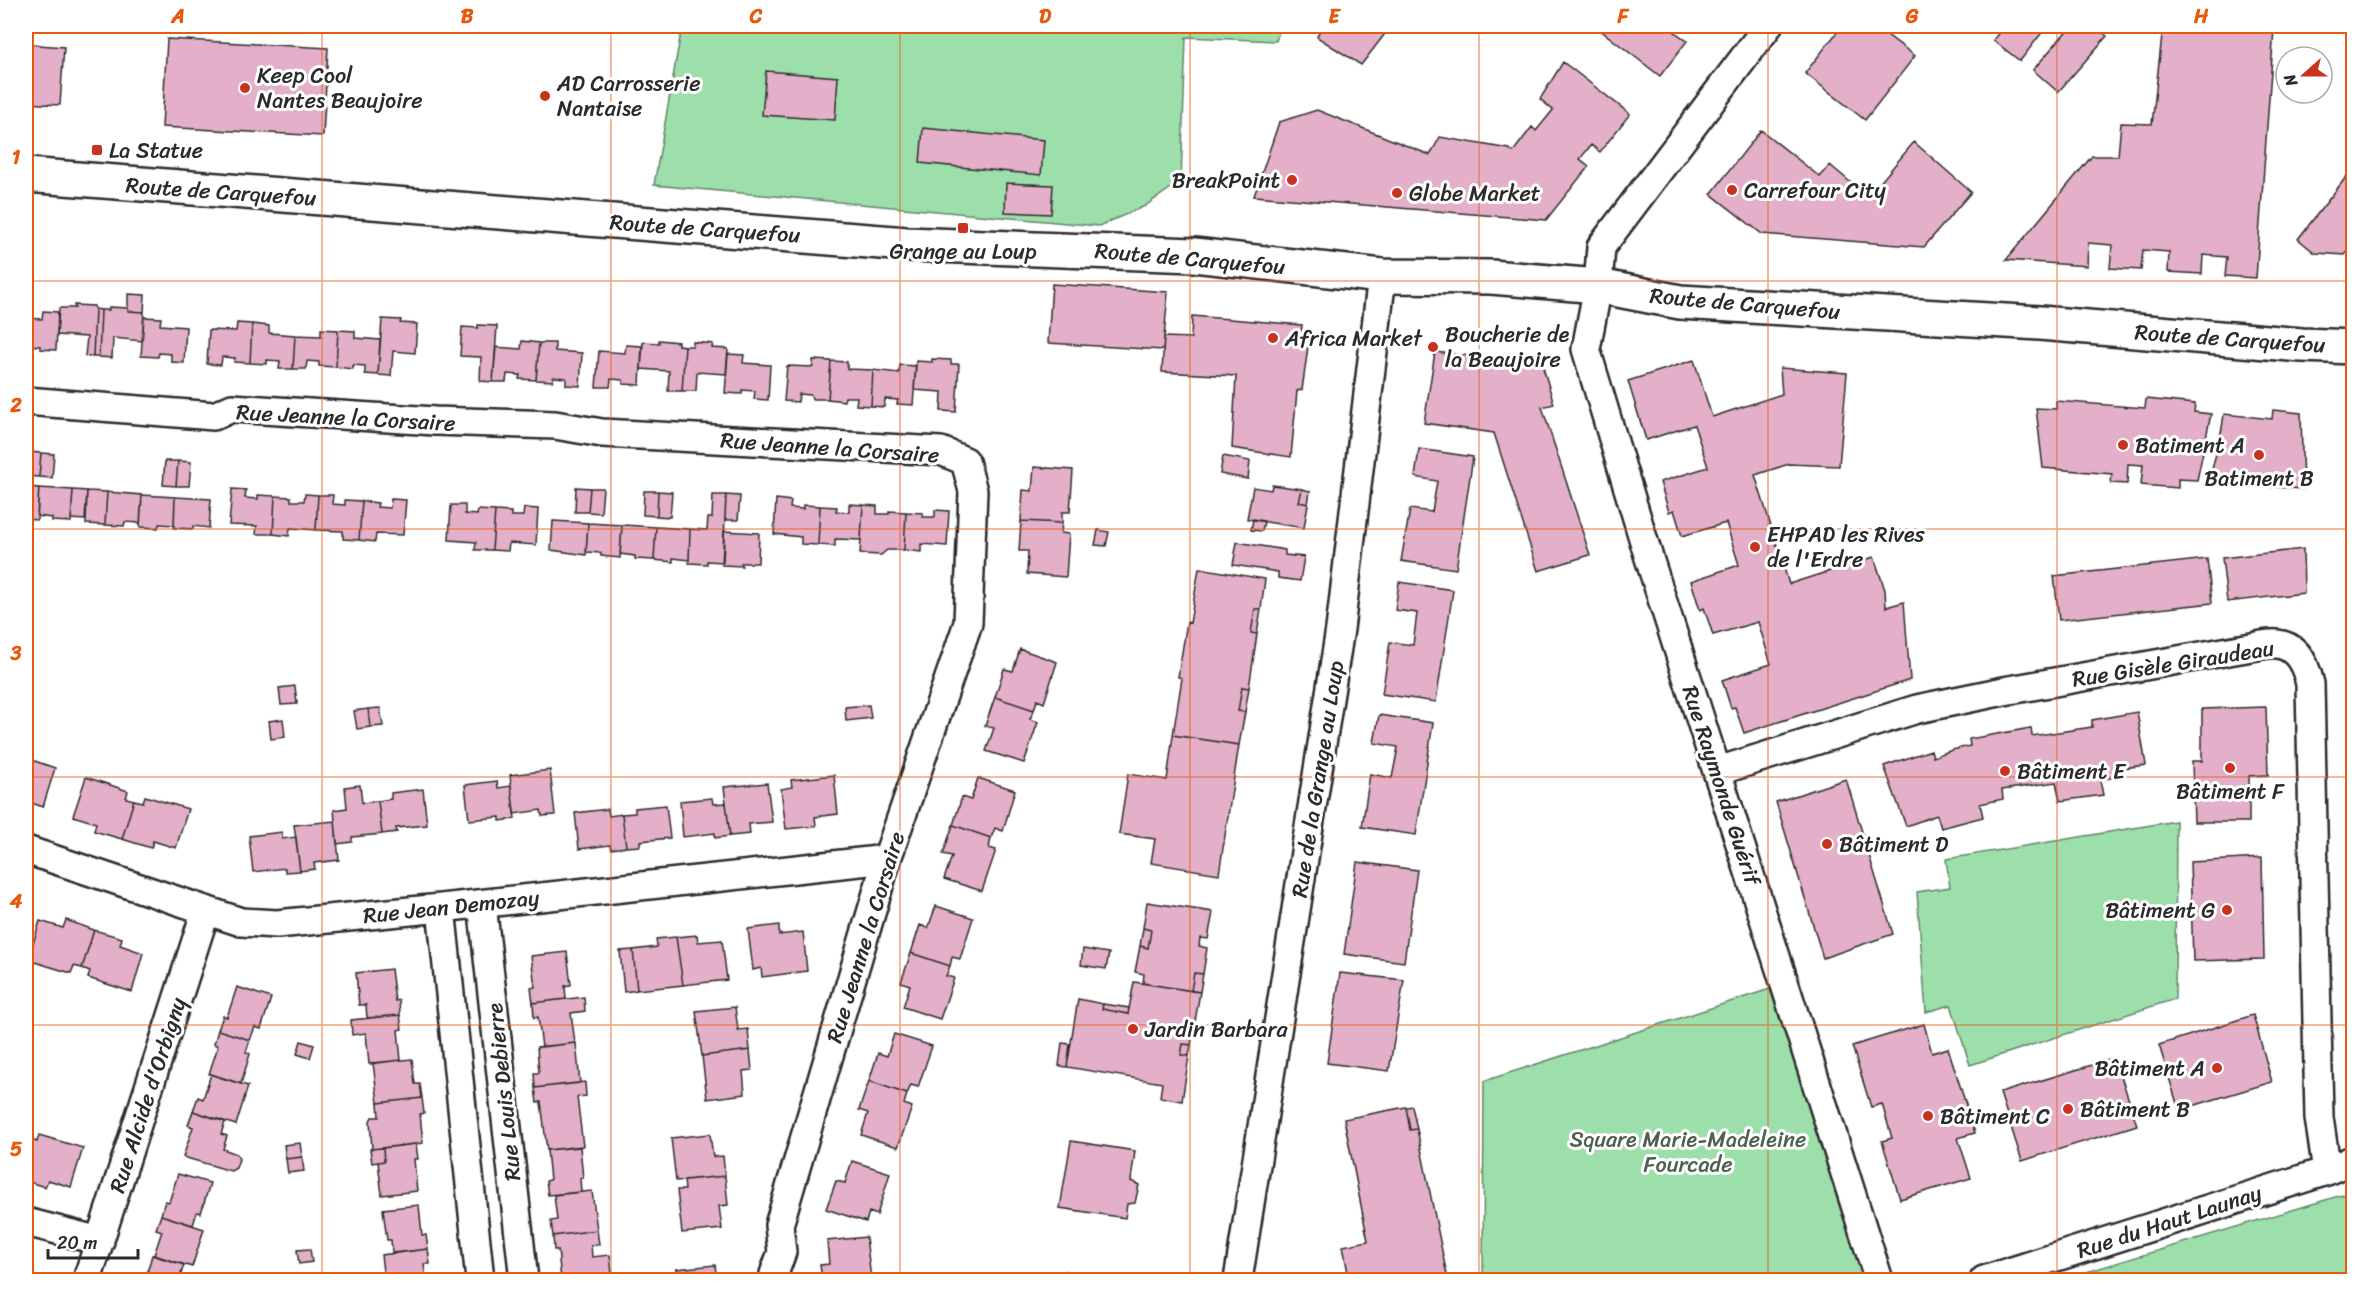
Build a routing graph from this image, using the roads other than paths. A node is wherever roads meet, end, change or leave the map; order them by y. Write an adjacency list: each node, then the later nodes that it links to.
1 (1768, 26): 4 (street, Rue Raymonde Guérif)
2 (26, 175): 3 (main road, Route de Carquefou)
3 (1382, 276): 4 (main road, Route de Carquefou); 21 (street, Rue de la Grange au Loup)
4 (1598, 286): 5 (main road, Route de Carquefou); 7 (street, Rue Raymonde Guérif)
5 (2354, 347)
6 (26, 401): 9 (street, Rue Jeanne la Corsaire)
7 (1718, 771): 14 (street, Rue Gisèle Giraudeau); 22 (street, Rue Raymonde Guérif)
8 (26, 850): 12 (street, Rue Jean Demozay)
9 (887, 859): 10 (street, Rue Jean Demozay); 20 (street, Rue Jeanne la Corsaire)
10 (482, 903): 11 (street, Rue Jean Demozay); 19 (street, Rue Louis Debierre)
11 (441, 908): 12 (street, Rue Jean Demozay); 18 (street, Rue Louis Debierre)
12 (206, 910): 16 (street, Rue Alcide d'Orbigny)
13 (2354, 1159): 14 (street, Rue du Haut Launay)
14 (2327, 1171): 23 (street, Rue du Haut Launay)
15 (26, 1222): 16 (street)
16 (100, 1241): 17 (street, Rue Alcide d'Orbigny)
17 (87, 1281)
18 (480, 1281)
19 (524, 1281)
20 (774, 1281)
21 (1238, 1281)
22 (1879, 1281)
23 (1984, 1281)

